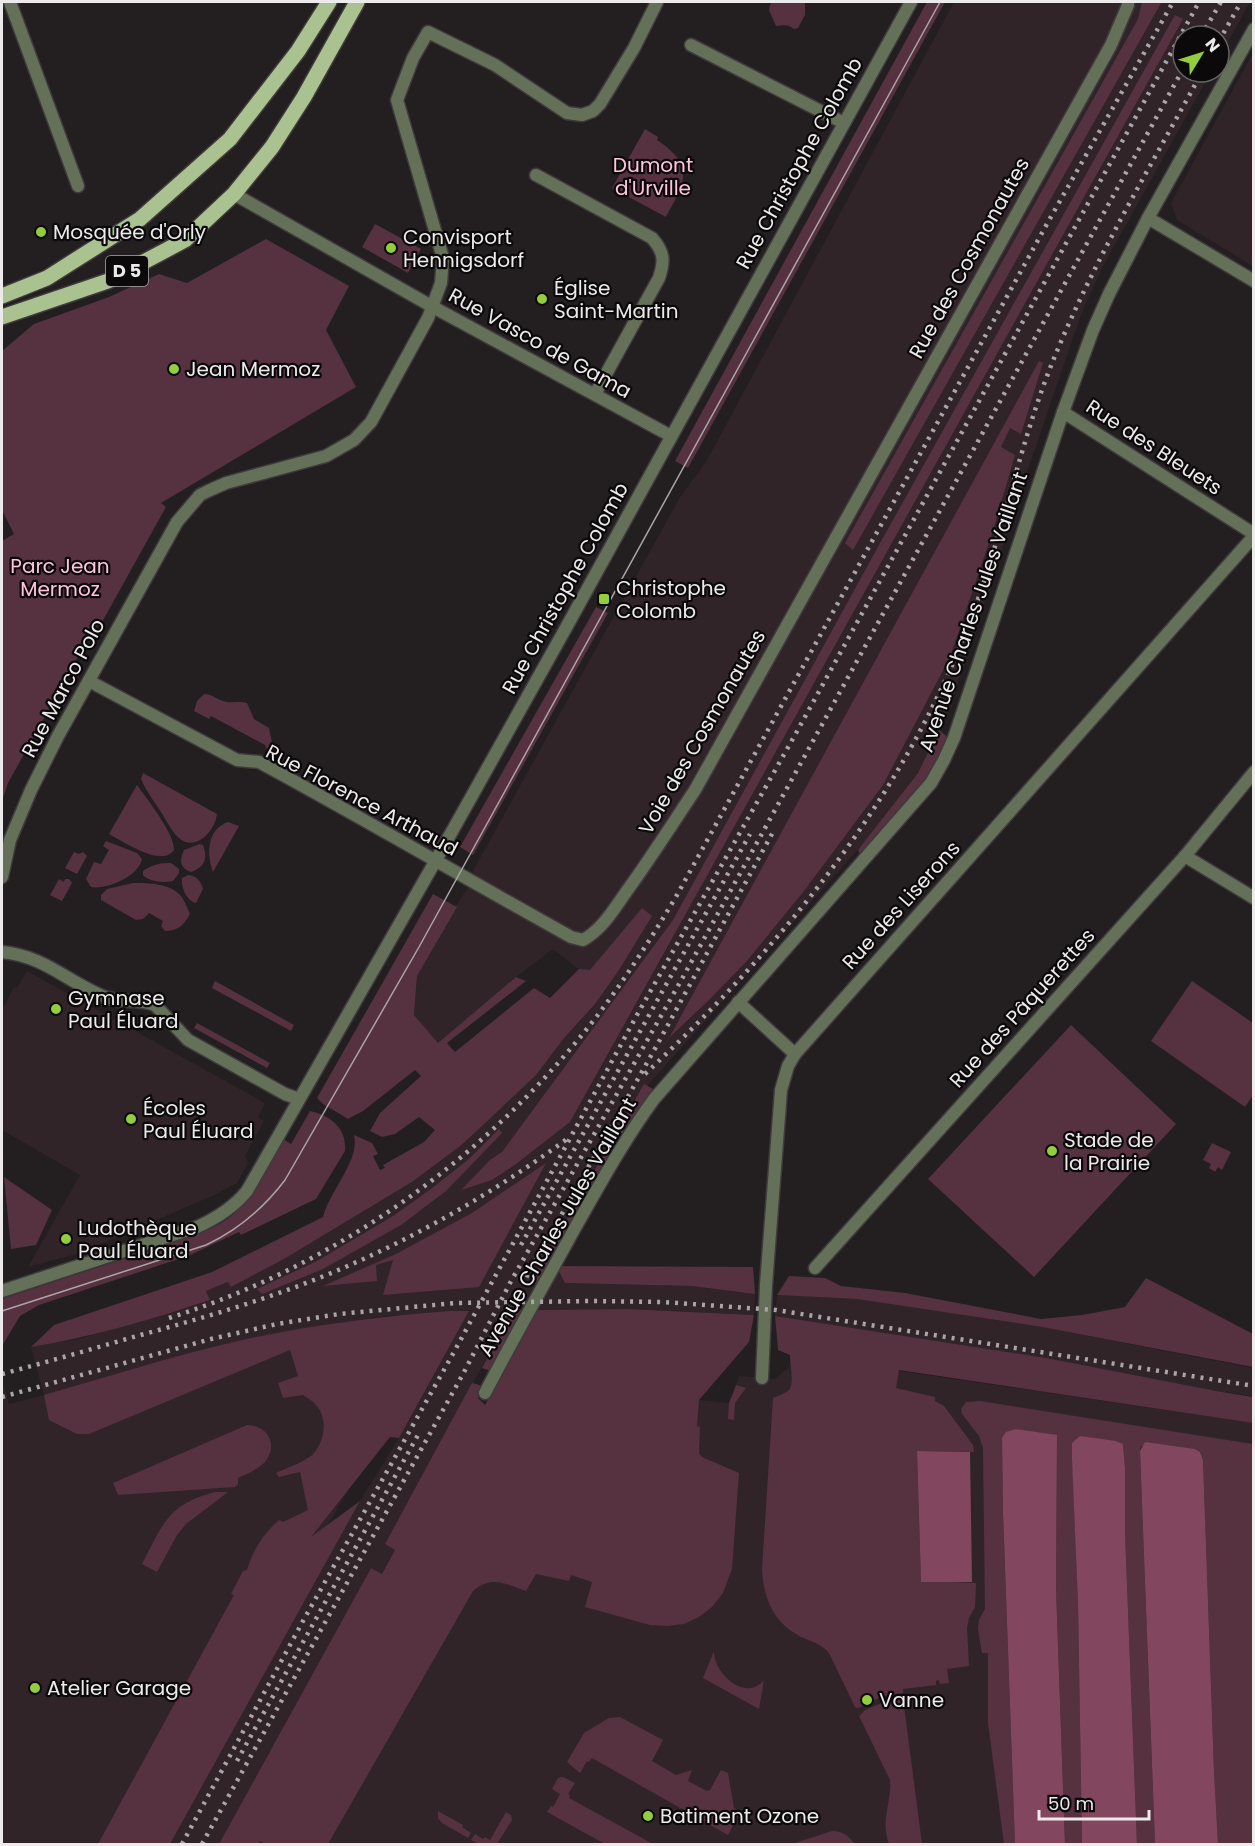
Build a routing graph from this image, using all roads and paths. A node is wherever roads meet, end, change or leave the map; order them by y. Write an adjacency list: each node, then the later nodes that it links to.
1 (10, 2): 11 (street)
2 (329, 2): 15 (main road, D 5)
3 (357, 2): 12 (main road, D 5)
4 (657, 2): 16 (street, Rue Marco Polo)
5 (911, 2): 9 (street, Rue Christophe Colomb)
6 (1128, 2): 21 (street, Rue des Cosmonautes)
7 (1254, 29): 13 (street, Avenue Charles Jules Vaillant)
8 (691, 45): 9 (street)
9 (844, 123): 20 (street, Rue Christophe Colomb)
10 (536, 175): 18 (street)
11 (78, 186)
12 (234, 194): 16 (street, Rue Vasco de Gama); 17 (main road, D 5)
13 (1148, 218): 14 (street); 19 (street, Avenue Charles Jules Vaillant)
14 (1254, 281)
15 (2, 296)
16 (433, 307): 18 (street, Rue Vasco de Gama); 23 (street, Rue Marco Polo)
17 (2, 317)
18 (595, 394): 20 (street, Rue Vasco de Gama)
19 (1063, 412): 22 (street, Rue des Bleuets); 31 (street, Avenue Charles Jules Vaillant)
20 (671, 436): 26 (street, Rue Christophe Colomb)
21 (839, 532): 29 (street, Voie des Cosmonautes)
22 (1254, 535): 32 (street, Rue des Liserons)
23 (89, 681): 26 (street, Rue Florence Arthaud); 27 (street, Rue Marco Polo)
24 (1254, 772): 25 (street, Rue des Pâquerettes)
25 (1185, 856): 28 (street); 34 (street, Rue des Pâquerettes)
26 (436, 860): 29 (street, Rue Florence Arthaud); 33 (street, Rue Christophe Colomb)
27 (2, 877)
28 (1254, 898)
29 (583, 940)
30 (2, 952): 33 (street)
31 (738, 1002): 32 (street); 37 (street, Avenue Charles Jules Vaillant)
32 (795, 1054): 36 (street, Rue des Liserons)
33 (299, 1099): 35 (street, Rue Christophe Colomb)
34 (815, 1268)
35 (2, 1292)
36 (762, 1378)
37 (485, 1393)

